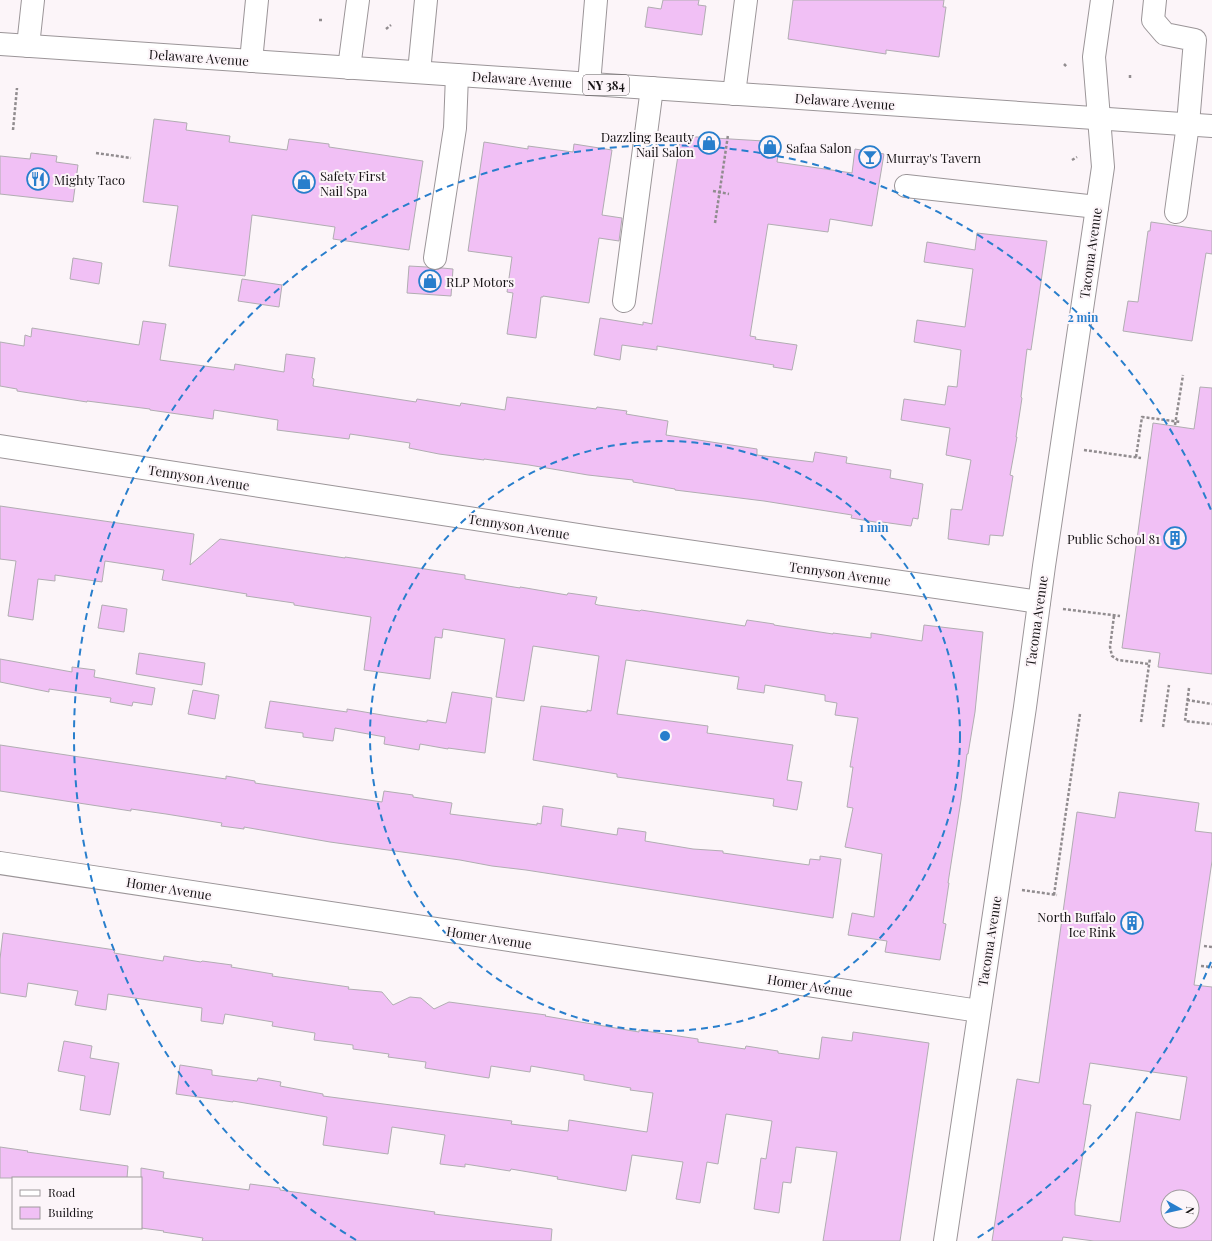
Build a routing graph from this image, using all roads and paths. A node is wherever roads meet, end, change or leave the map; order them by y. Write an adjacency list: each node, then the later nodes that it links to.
1 (33, 0): 14 (street)
2 (257, 0): 15 (street)
3 (358, 0): 18 (street)
4 (426, 0): 19 (street)
5 (596, 0): 21 (street)
6 (746, 0): 24 (street)
7 (1102, 0): 25 (street, Tacoma Avenue)
8 (1154, 0): 26 (street)
9 (319, 20): 10 (path)
10 (324, 20)
11 (391, 25): 12 (path)
12 (386, 29)
13 (0, 44): 14 (street, Delaware Avenue / NY 384)
14 (28, 46): 15 (street, Delaware Avenue / NY 384)
15 (251, 61): 18 (street, Delaware Avenue / NY 384)
16 (1064, 64): 17 (path)
17 (1067, 67)
18 (349, 68): 19 (street, Delaware Avenue / NY 384)
19 (419, 72): 20 (street, Delaware Avenue / NY 384)
20 (457, 75): 21 (street, Delaware Avenue / NY 384); 41 (street)
21 (589, 84): 23 (street, Delaware Avenue / NY 384)
22 (17, 88): 28 (path)
23 (652, 88): 24 (street, Delaware Avenue / NY 384); 42 (street)
24 (734, 94): 25 (street, Delaware Avenue / NY 384)
25 (1099, 118): 26 (street, Delaware Avenue / NY 384); 38 (street, Tacoma Avenue)
26 (1188, 124): 27 (street, Delaware Avenue / NY 384); 39 (street)
27 (1212, 126)
28 (13, 130)
29 (728, 135): 36 (path)
30 (96, 153): 32 (path)
31 (1077, 157): 33 (path)
32 (131, 158)
33 (1072, 160)
34 (906, 186): 38 (street)
35 (713, 191): 36 (path)
36 (720, 192): 37 (path); 40 (path)
37 (729, 194)
38 (1097, 207): 47 (street, Tacoma Avenue)
39 (1176, 212)
40 (715, 223)
41 (435, 258)
42 (624, 301)
43 (1183, 375): 45 (path)
44 (1181, 422): 45 (path)
45 (1176, 423): 48 (path)
46 (0, 446): 50 (street, Tennyson Avenue)
47 (1062, 447): 48 (path); 50 (street, Tacoma Avenue)
48 (1136, 457): 49 (path)
49 (1141, 458)
50 (1039, 602): 70 (street, Tacoma Avenue)
51 (1061, 608): 52 (path)
52 (1114, 616): 53 (path); 55 (path)
53 (1120, 616)
54 (1150, 658): 55 (path)
55 (1149, 664): 61 (path)
56 (1169, 685): 63 (path)
57 (1189, 688): 58 (path)
58 (1187, 700): 59 (path); 62 (path)
59 (1212, 704)
60 (1080, 714): 65 (path)
61 (1141, 722)
62 (1212, 724)
63 (1163, 727)
64 (0, 862): 70 (street, Homer Avenue)
65 (1016, 889)
66 (1204, 946): 67 (path)
67 (1212, 947)
68 (1202, 966): 69 (path)
69 (1212, 967)
70 (979, 1011): 71 (street, Tacoma Avenue)
71 (945, 1241)

